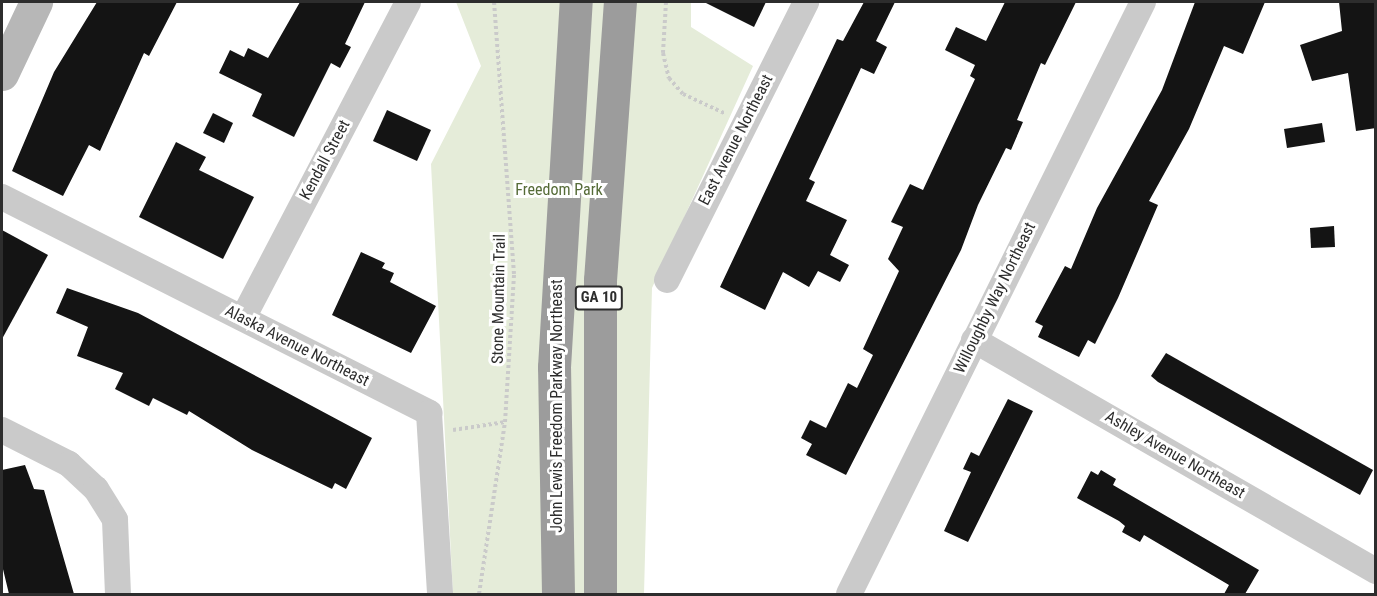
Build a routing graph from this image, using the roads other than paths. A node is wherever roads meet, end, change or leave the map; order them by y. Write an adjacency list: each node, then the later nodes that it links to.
1 (36, 2): 7 (main road)
2 (408, 2): 10 (street, Kendall Street)
3 (576, 2): 16 (highway, John Lewis Freedom Parkway Northeast / GA 10)
4 (620, 2): 17 (highway, GA 10)
5 (806, 2): 9 (street, East Avenue Northeast)
6 (1143, 2): 11 (street, Willoughby Way Northeast)
7 (2, 74)
8 (2, 197): 10 (street, Alaska Avenue Northeast)
9 (666, 280)
10 (243, 318): 15 (street, Alaska Avenue Northeast)
11 (974, 340): 13 (street, Ashley Avenue Northeast); 18 (street, Willoughby Way Northeast)
12 (2, 430): 14 (street)
13 (1376, 571)
14 (118, 594)
15 (440, 594)
16 (558, 594)
17 (600, 594)
18 (849, 594)

